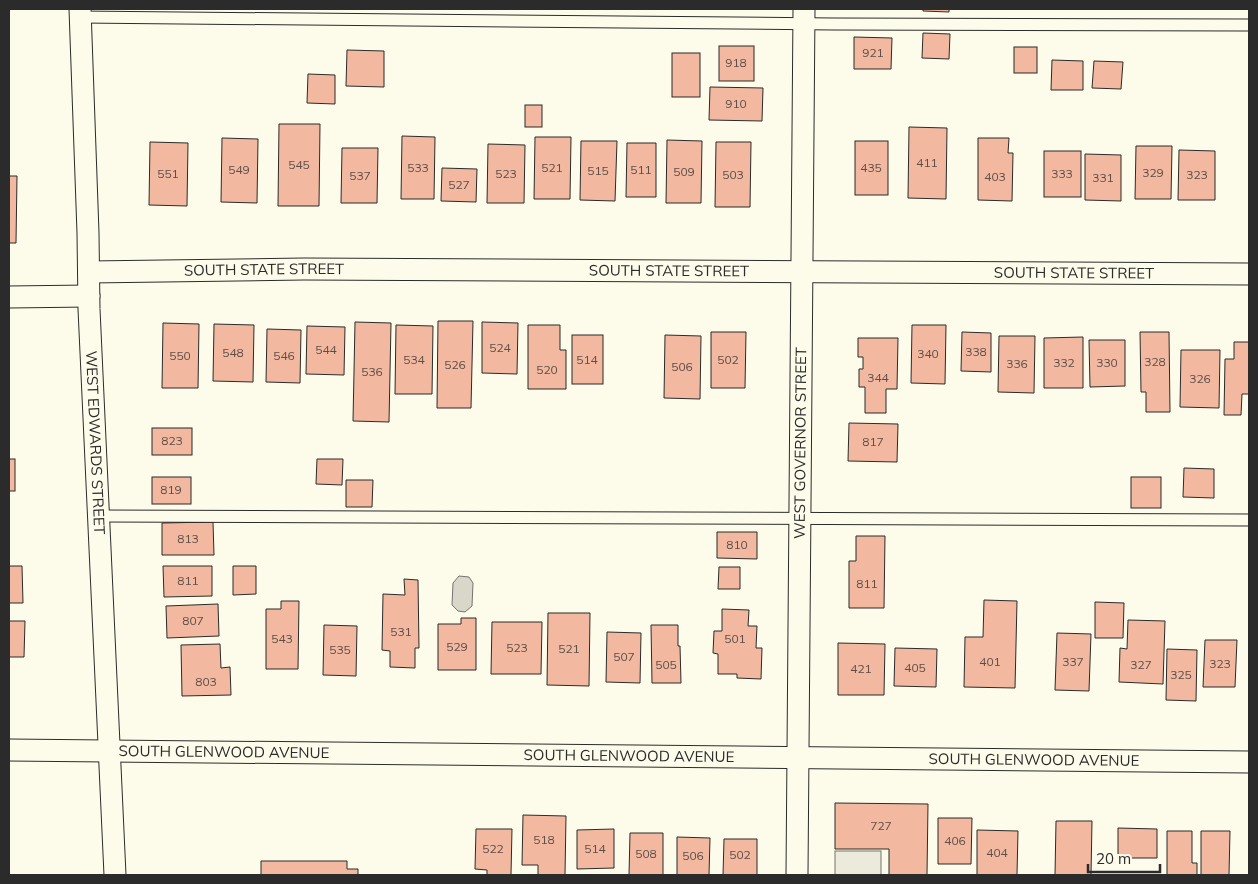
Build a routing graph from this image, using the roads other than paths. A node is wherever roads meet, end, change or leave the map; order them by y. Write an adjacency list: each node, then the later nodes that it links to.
1 (80, 13): 2 (lane); 5 (street, WEST EDWARDS STREET)
2 (804, 16): 3 (lane); 4 (street, WEST GOVERNOR STREET)
3 (1249, 25)
4 (802, 271): 5 (street, SOUTH STATE STREET); 6 (street, SOUTH STATE STREET); 10 (street, WEST GOVERNOR STREET)
5 (89, 272): 7 (street, WEST EDWARDS STREET)
6 (1249, 274)
7 (89, 296): 8 (street); 9 (street, WEST EDWARDS STREET)
8 (9, 297)
9 (98, 516): 10 (lane); 13 (street, WEST EDWARDS STREET)
10 (800, 518): 11 (lane); 14 (street, WEST GOVERNOR STREET)
11 (1249, 520)
12 (9, 750): 13 (street, SOUTH GLENWOOD AVENUE)
13 (110, 751): 14 (street, SOUTH GLENWOOD AVENUE); 16 (street, WEST EDWARDS STREET)
14 (798, 758): 15 (street, SOUTH GLENWOOD AVENUE); 17 (street, WEST GOVERNOR STREET)
15 (1249, 762)
16 (115, 875)
17 (797, 875)

